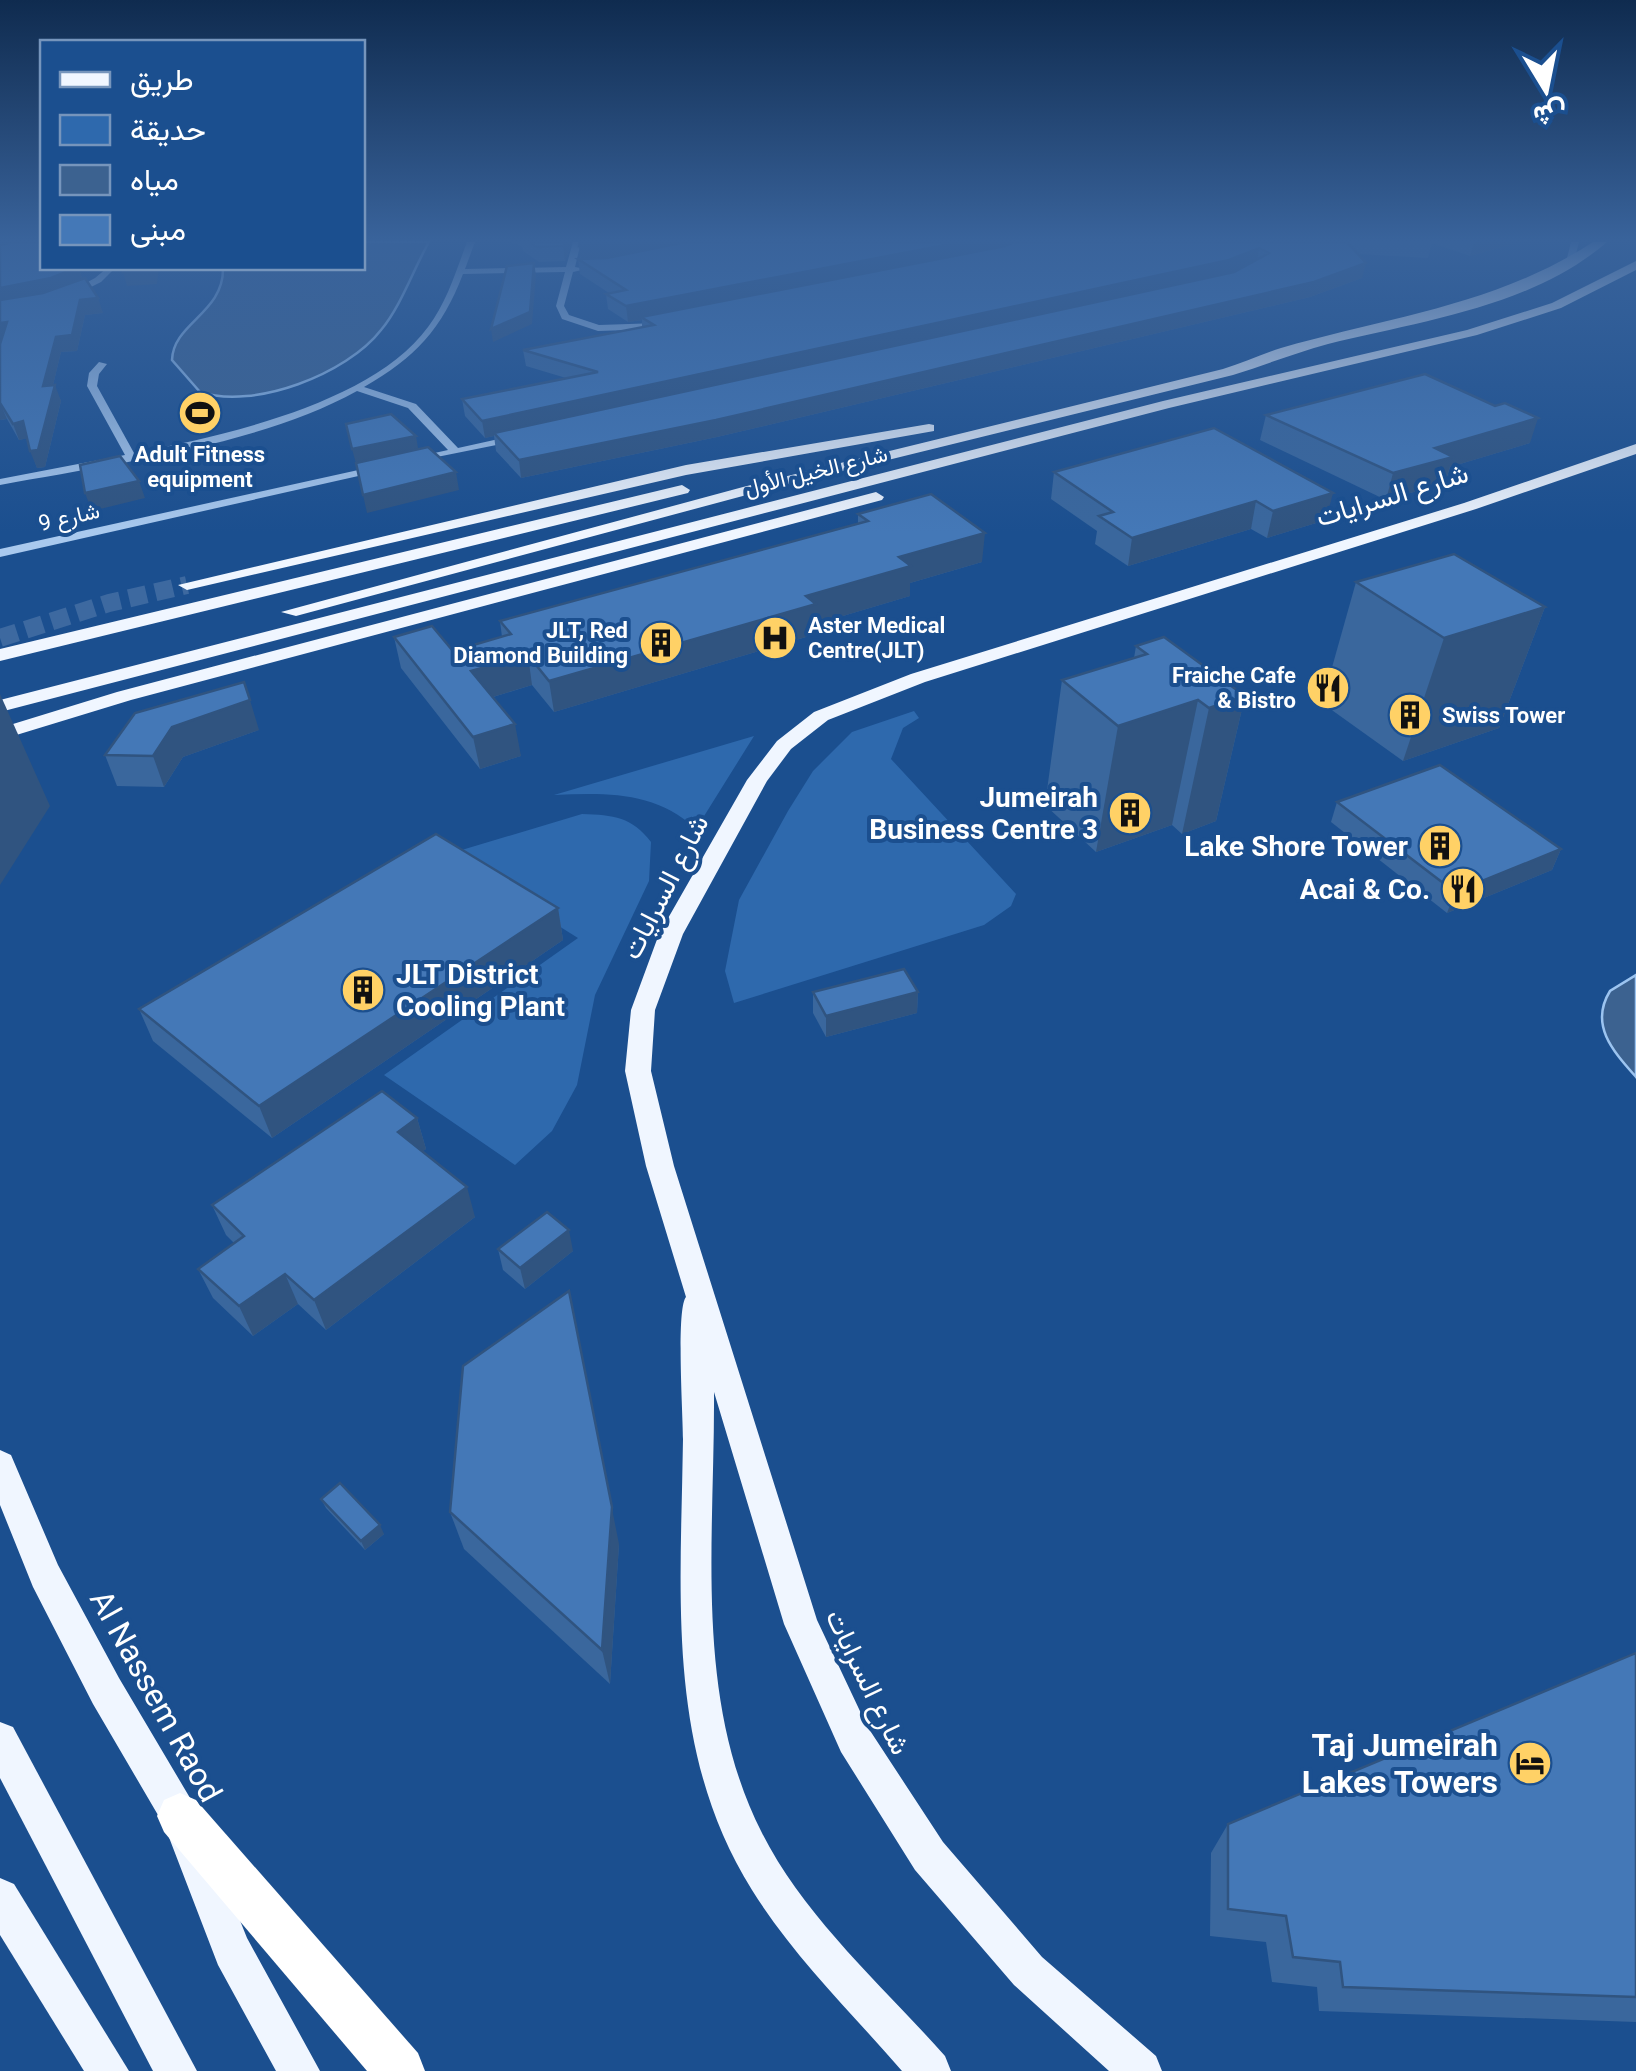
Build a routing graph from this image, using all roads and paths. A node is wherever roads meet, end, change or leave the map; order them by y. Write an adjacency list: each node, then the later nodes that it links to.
1 (423, 339): 6 (street)
2 (1336, 339): 4 (main road, شارع الخيل الأول)
3 (1443, 339): 7 (main road, شارع الخيل الأول)
4 (1282, 353): 8 (main road); 17 (main road, شارع الخيل الأول)
5 (102, 364): 12 (street)
6 (355, 387): 11 (street); 12 (street)
7 (1221, 396): 18 (main road); 19 (main road, شارع الخيل الأول)
8 (929, 428): 15 (main road); 16 (main road)
9 (531, 435): 11 (street, شارع 9)
10 (1636, 449): 22 (main road, شارع السرايات)
11 (455, 451): 14 (street, شارع 9)
12 (130, 456): 13 (street)
13 (0, 482)
14 (0, 553)
15 (187, 585)
16 (0, 655)
17 (0, 688)
18 (124, 696): 20 (main road); 21 (main road)
19 (0, 706)
20 (0, 722)
21 (0, 734)
22 (688, 1244): 31 (main road); 32 (main road, شارع السرايات)
23 (0, 1465): 25 (main road, Al Nassem Raod)
24 (0, 1740): 28 (main road)
25 (180, 1816): 29 (main road, Al Nassem Raod); 30 (highway)
26 (0, 1898): 27 (main road)
27 (108, 2071)
28 (176, 2071)
29 (299, 2071)
30 (400, 2071)
31 (930, 2071)
32 (1141, 2071)

